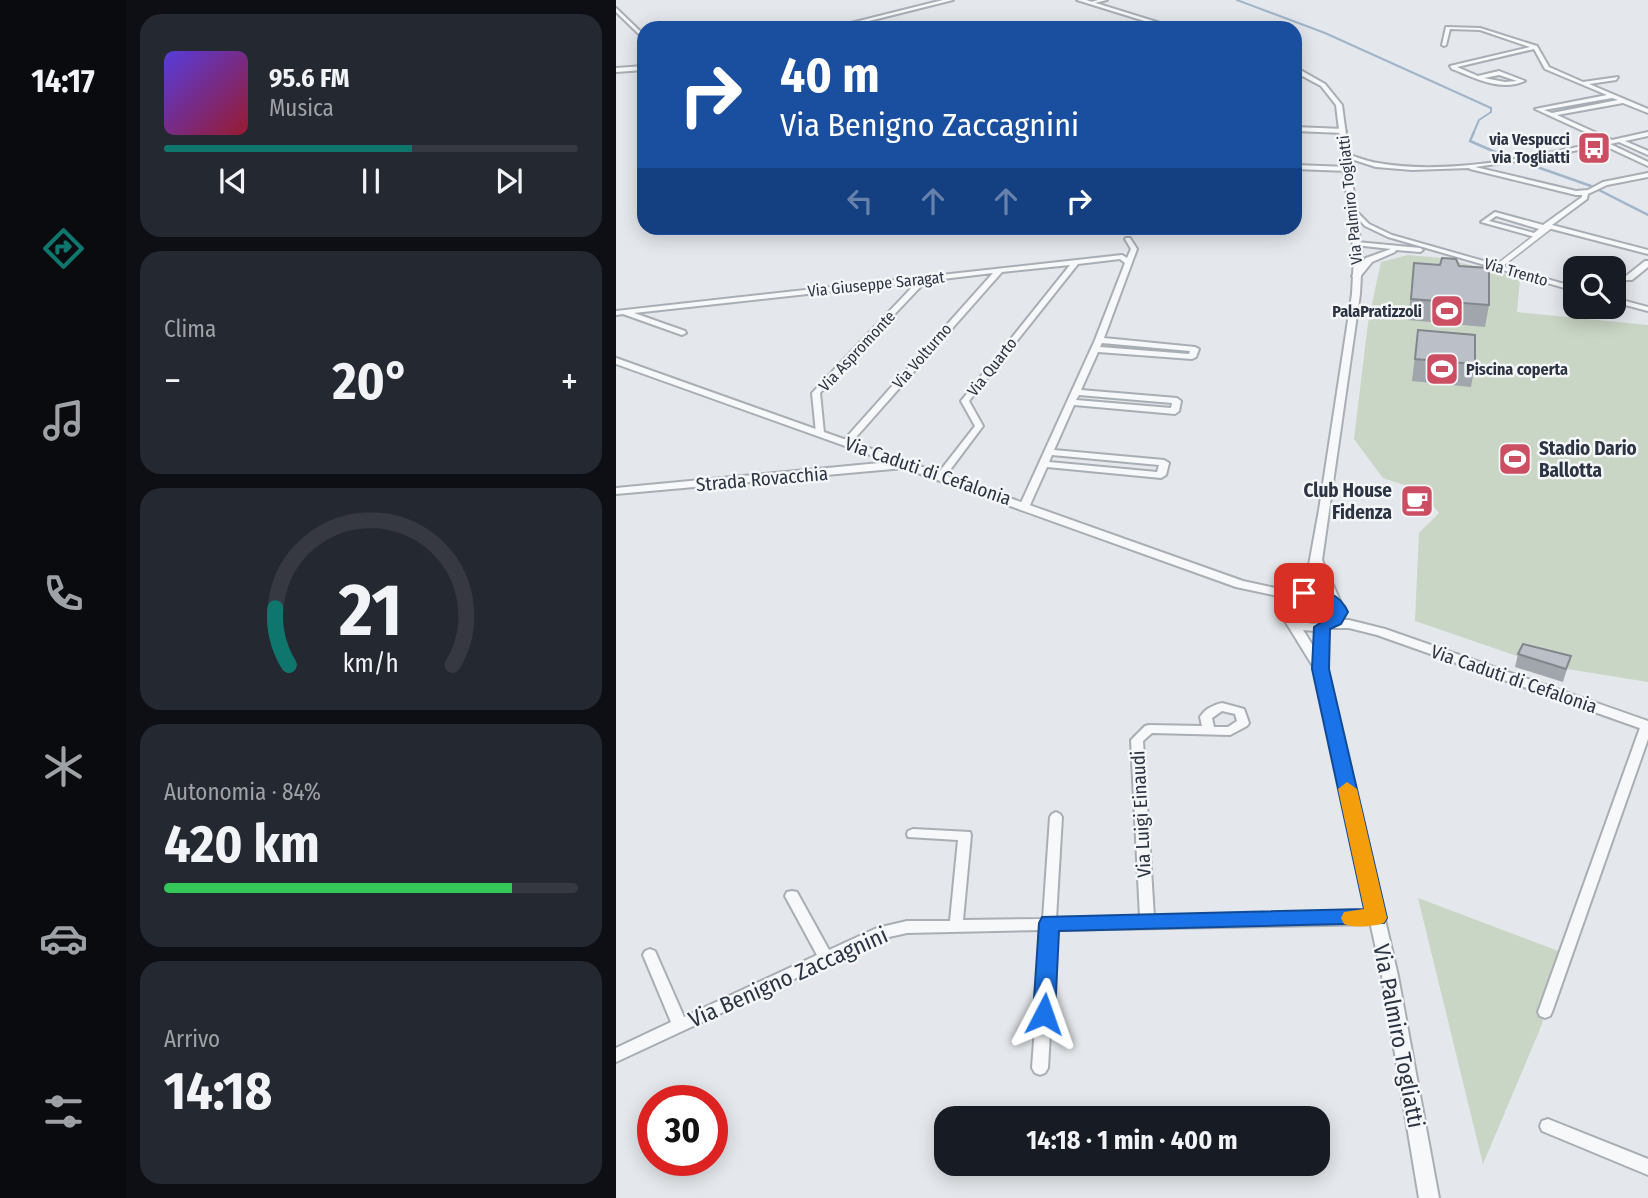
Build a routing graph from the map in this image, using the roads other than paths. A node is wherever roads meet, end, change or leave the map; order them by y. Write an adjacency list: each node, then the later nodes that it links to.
1 (950, 0): 6 (street)
2 (1080, 0): 4 (street)
3 (1105, 0): 4 (street)
4 (1090, 3): 7 (street)
5 (617, 11): 8 (street)
6 (863, 21)
7 (1150, 21)
8 (637, 31)
9 (1444, 45): 10 (street)
10 (1535, 47): 14 (street); 16 (street)
11 (637, 68): 12 (street)
12 (616, 70)
13 (1302, 74): 22 (street, Via Palmiro Togliatti)
14 (1479, 77): 14 (street)
15 (1615, 78): 16 (street)
16 (1584, 83): 17 (street)
17 (1612, 96): 18 (street); 20 (street)
18 (1625, 101): 19 (street); 20 (street)
19 (1648, 111)
20 (1550, 115): 25 (street)
21 (1302, 129): 22 (street)
22 (1343, 131): 27 (street, Via Palmiro Togliatti)
23 (1648, 134): 24 (street)
24 (1619, 140): 25 (street); 26 (street)
25 (1606, 142): 28 (street); 30 (street)
26 (1648, 155): 28 (street)
27 (1347, 156): 32 (street); 33 (street, Via Palmiro Togliatti)
28 (1638, 159): 29 (street)
29 (1648, 164)
30 (1469, 167): 32 (street); 36 (street)
31 (1302, 168): 33 (street)
32 (1363, 168): 33 (street); 33 (street)
33 (1349, 171): 37 (street, Via Palmiro Togliatti)
34 (1644, 176): 35 (street); 36 (street)
35 (1648, 180)
36 (1585, 193): 38 (street)
37 (1352, 209): 39 (street, Via Trento); 41 (street, Via Palmiro Togliatti)
38 (1547, 227): 38 (street); 43 (street); 48 (street)
39 (1397, 238): 41 (street, Via Trento); 44 (street, Via Trento)
40 (1128, 239): 45 (street)
41 (1357, 243): 42 (street, Via Trento); 50 (street, Via Palmiro Togliatti)
42 (1408, 249): 44 (street, Via Trento); 50 (street, Via Trento)
43 (1648, 252)
44 (1458, 256): 53 (street, Via Trento)
45 (1127, 261): 46 (street, Via Giuseppe Saragat); 58 (street)
46 (1076, 262): 49 (street, Via Giuseppe Saragat); 67 (street, Via Quarto)
47 (1648, 263): 51 (street)
48 (1500, 265)
49 (999, 271): 52 (street, Via Giuseppe Saragat); 63 (street, Via Volturno)
50 (1356, 276): 70 (street, Via Palmiro Togliatti)
51 (1629, 278)
52 (924, 279): 56 (street, Via Giuseppe Saragat); 62 (street, Via Aspromonte)
53 (1563, 286)
54 (1626, 303): 55 (street)
55 (1648, 309)
56 (620, 313): 57 (street, Via Giuseppe Saragat)
57 (682, 333)
58 (1098, 344): 58 (street); 60 (street)
59 (616, 361): 62 (street, Via Caduti di Cefalonia)
60 (1076, 392): 61 (street); 61 (street)
61 (1072, 402): 64 (street)
62 (820, 433): 63 (street, Via Caduti di Cefalonia)
63 (847, 442): 65 (street, Via Caduti di Cefalonia)
64 (1049, 452): 66 (street); 66 (street)
65 (908, 464): 67 (street, Via Caduti di Cefalonia); 68 (street, Strada Rovacchia)
66 (1044, 464): 69 (street)
67 (941, 476): 69 (street, Via Caduti di Cefalonia)
68 (616, 491)
69 (1025, 505): 71 (street, Via Caduti di Cefalonia)
70 (1317, 561): 72 (street, Via Palmiro Togliatti); 73 (street, Via Palmiro Togliatti)
71 (1240, 584): 72 (street, Via Caduti di Cefalonia); 74 (street, Via Caduti di Cefalonia)
72 (1298, 595): 73 (street); 74 (street, Via Palmiro Togliatti)
73 (1335, 603): 75 (street, Via Palmiro Togliatti); 76 (street, Via Caduti di Cefalonia)
74 (1287, 614): 75 (street); 77 (street, Via Palmiro Togliatti)
75 (1326, 625): 76 (street, Via Caduti di Cefalonia); 77 (street, Via Palmiro Togliatti)
76 (1381, 632): 78 (street, Via Caduti di Cefalonia)
77 (1320, 669): 83 (street, Via Palmiro Togliatti)
78 (1647, 725): 89 (street)
79 (1209, 730): 84 (street, Via Luigi Einaudi)
80 (1056, 817): 85 (street)
81 (913, 834): 86 (street)
82 (792, 896): 88 (street)
83 (1376, 918): 84 (street, Via Benigno Zaccagnini); 95 (street, Via Palmiro Togliatti)
84 (1147, 922): 85 (street, Via Benigno Zaccagnini)
85 (1049, 923): 86 (street, Via Benigno Zaccagnini); 92 (street)
86 (956, 925): 88 (street, Via Benigno Zaccagnini)
87 (650, 955): 90 (street)
88 (826, 958): 90 (street, Via Benigno Zaccagnini)
89 (1545, 1012)
90 (680, 1025): 91 (street, Via Benigno Zaccagnini)
91 (616, 1055)
92 (1040, 1068)
93 (1548, 1125): 94 (street)
94 (1648, 1167)
95 (1429, 1198)

